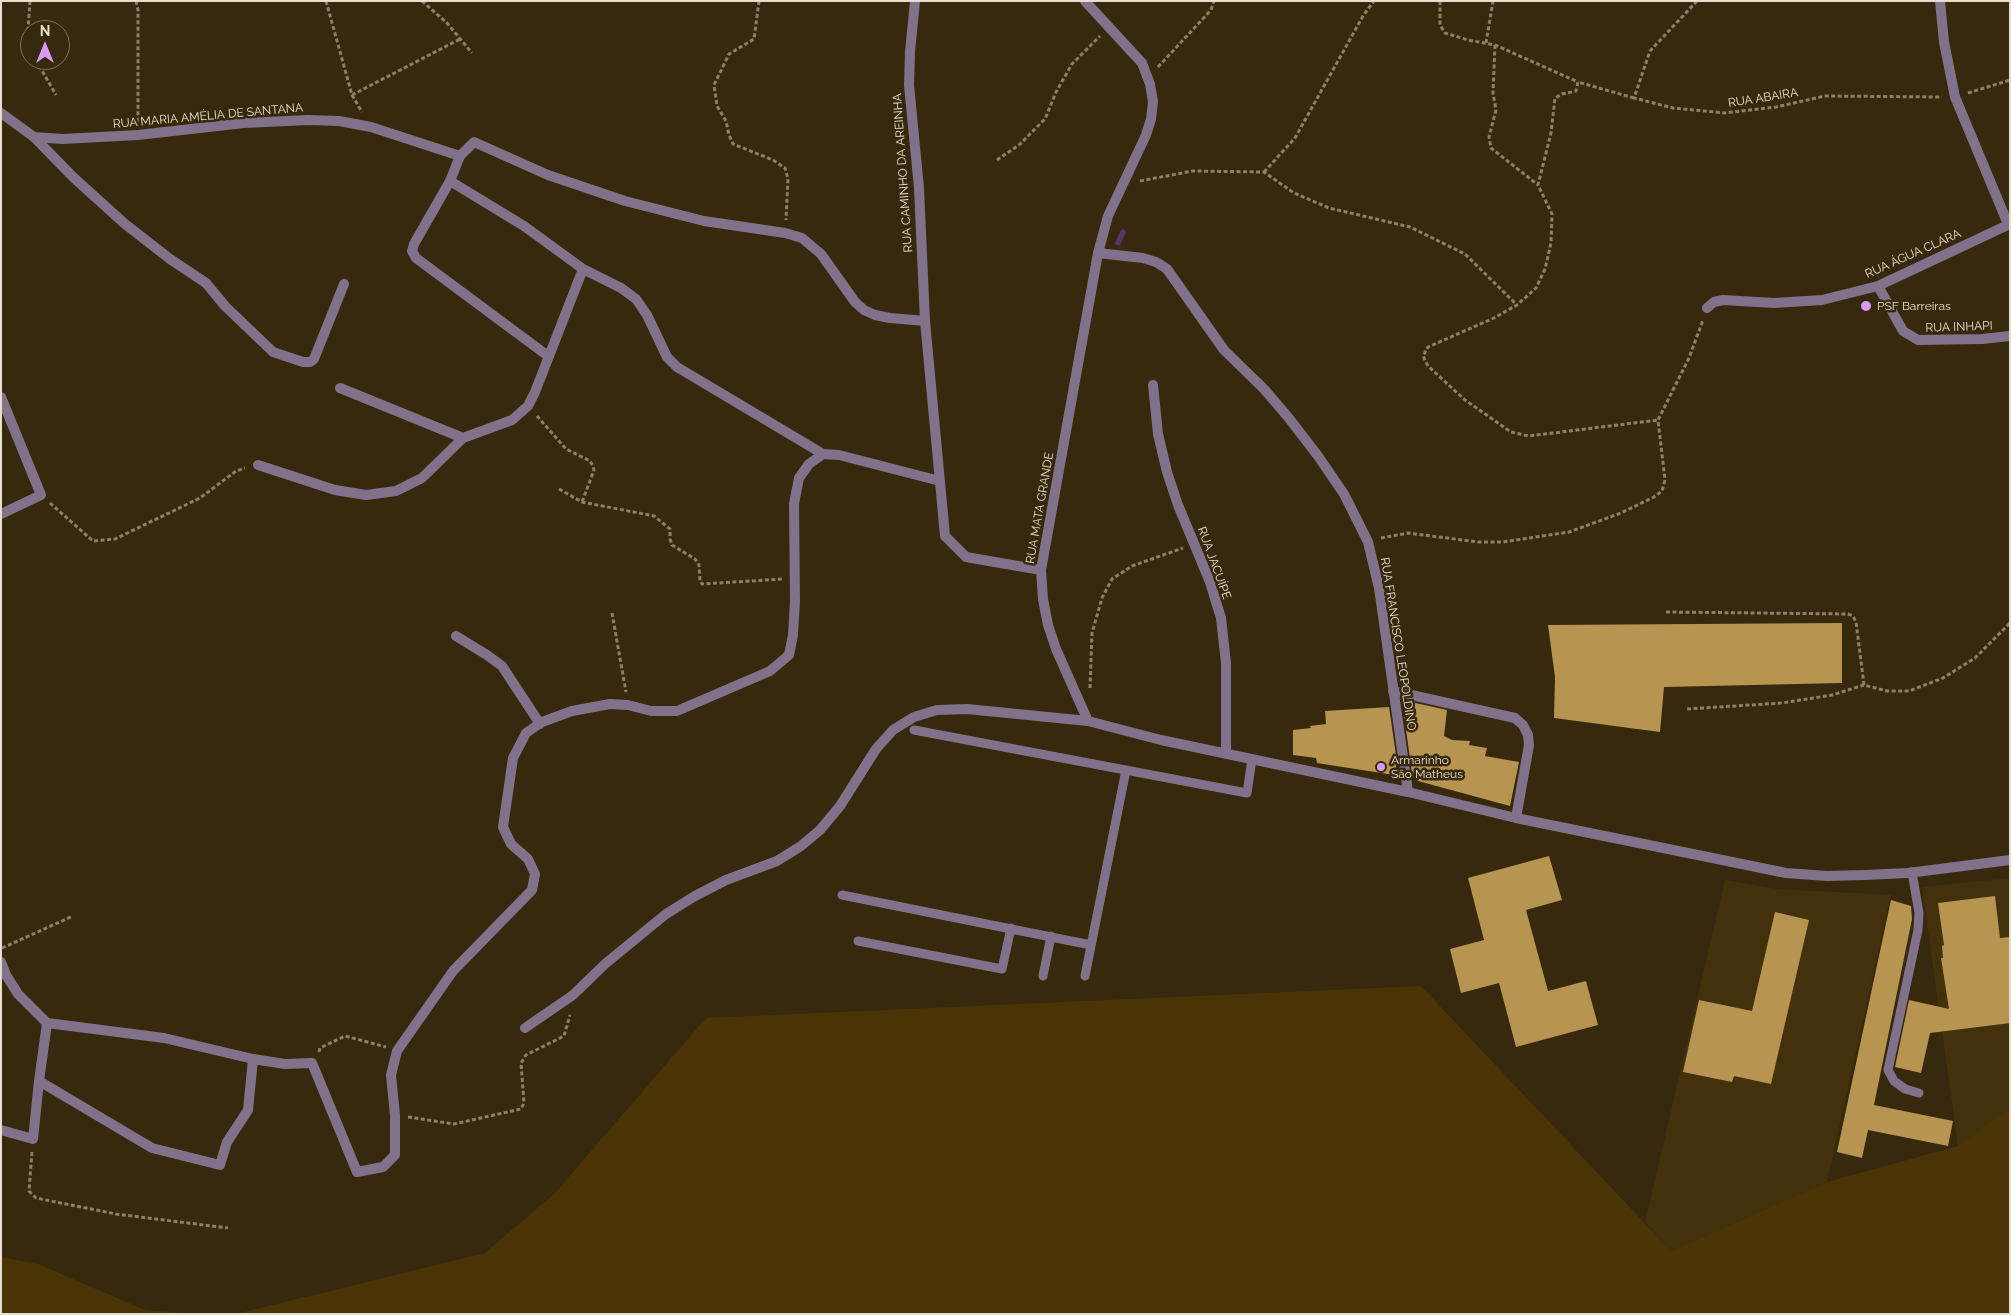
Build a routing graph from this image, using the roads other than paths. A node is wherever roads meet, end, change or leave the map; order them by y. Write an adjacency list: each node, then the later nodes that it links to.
1 (915, 1): 14 (street, RUA CAMINHO DA AREINHA)
2 (1085, 1): 9 (street, RUA MATA GRANDE)
3 (1940, 1): 8 (street)
4 (1, 113): 5 (street)
5 (34, 137): 6 (street, RUA MARIA AMÉLIA DE SANTANA); 11 (street)
6 (460, 156): 7 (street); 14 (street)
7 (450, 181): 10 (street); 16 (street)
8 (2009, 224): 12 (street, RUA ÁGUA CLARA)
9 (1098, 253): 25 (street, RUA MATA GRANDE); 27 (street, RUA FRANCISCO LEOPOLDINO)
10 (583, 269): 16 (street); 21 (street)
11 (344, 284)
12 (1878, 286): 13 (street, RUA ÁGUA CLARA); 15 (street, RUA INHAPI)
13 (1707, 308)
14 (925, 321): 23 (street, RUA CAMINHO DA AREINHA)
15 (2010, 336)
16 (548, 356): 20 (street)
17 (1153, 385): 31 (street, RUA JACUÍPE)
18 (340, 388): 20 (street)
19 (1, 397): 24 (street)
20 (463, 438): 22 (street)
21 (823, 454): 23 (street); 29 (street)
22 (258, 464)
23 (940, 481): 25 (street, RUA CAMINHO DA AREINHA)
24 (1, 514)
25 (1041, 570): 28 (street, RUA MATA GRANDE)
26 (456, 636): 29 (street)
27 (1393, 691): 34 (street, RUA FRANCISCO LEOPOLDINO); 35 (street)
28 (1088, 721): 31 (street); 47 (street)
29 (540, 724): 48 (street)
30 (914, 730): 33 (lane)
31 (1226, 753): 32 (street)
32 (1252, 759): 33 (lane); 34 (street)
33 (1126, 770): 42 (lane)
34 (1408, 792): 35 (street)
35 (1516, 818): 37 (street)
36 (2010, 860): 37 (street)
37 (1912, 872): 50 (lane)
38 (842, 895): 39 (lane)
39 (1011, 928): 40 (lane); 41 (lane)
40 (1051, 936): 42 (lane); 44 (lane)
41 (858, 941)
42 (1091, 944): 45 (lane)
43 (1, 962): 46 (street)
44 (1043, 976)
45 (1085, 976)
46 (48, 1023): 48 (street); 49 (street)
47 (525, 1028)
48 (253, 1059): 49 (street)
49 (39, 1081): 51 (street)
50 (1919, 1093)
51 (1, 1130)

